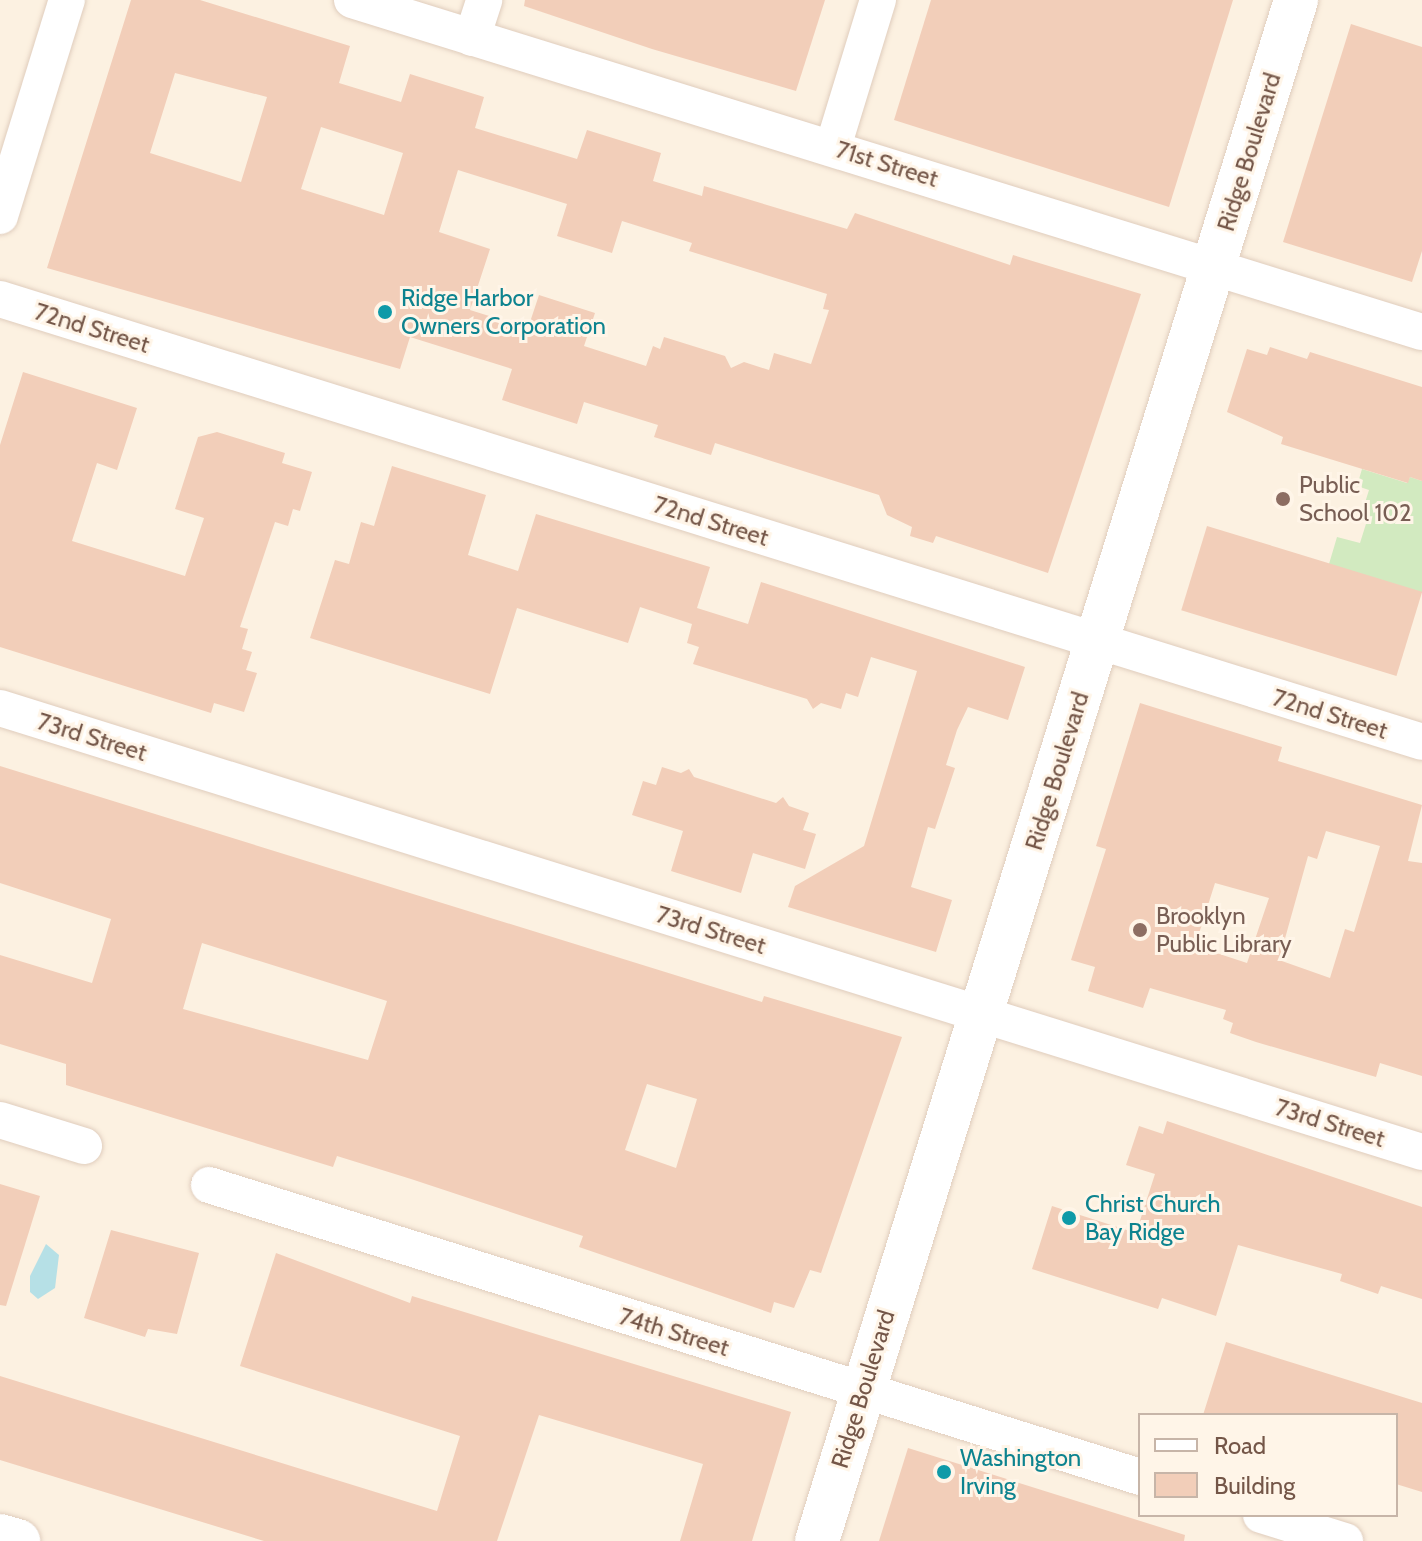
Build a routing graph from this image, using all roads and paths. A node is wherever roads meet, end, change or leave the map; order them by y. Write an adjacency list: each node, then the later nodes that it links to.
1 (67, 0): 8 (street)
2 (352, 0): 6 (street, 71st Street)
3 (484, 0): 6 (street)
4 (878, 0): 7 (street)
5 (1296, 0): 9 (street, Ridge Boulevard)
6 (472, 38): 7 (street, 71st Street)
7 (833, 147): 9 (street, 71st Street)
8 (0, 216)
9 (1213, 266): 11 (street, 71st Street); 12 (street, Ridge Boulevard)
10 (0, 299): 12 (street, 72nd Street)
11 (1422, 332)
12 (1098, 641): 14 (street, 72nd Street); 15 (street, Ridge Boulevard)
13 (0, 708): 15 (street, 73rd Street)
14 (1422, 742)
15 (981, 1014): 18 (street, 73rd Street); 20 (street, Ridge Boulevard)
16 (0, 1120): 17 (street)
17 (84, 1146)
18 (1422, 1152)
19 (209, 1185): 20 (street, 74th Street)
20 (862, 1391): 21 (street, 74th Street); 25 (street, Ridge Boulevard)
21 (1138, 1476)
22 (1267, 1517): 26 (street)
23 (0, 1536): 24 (street)
24 (18, 1541)
25 (817, 1541)
26 (1345, 1541)

